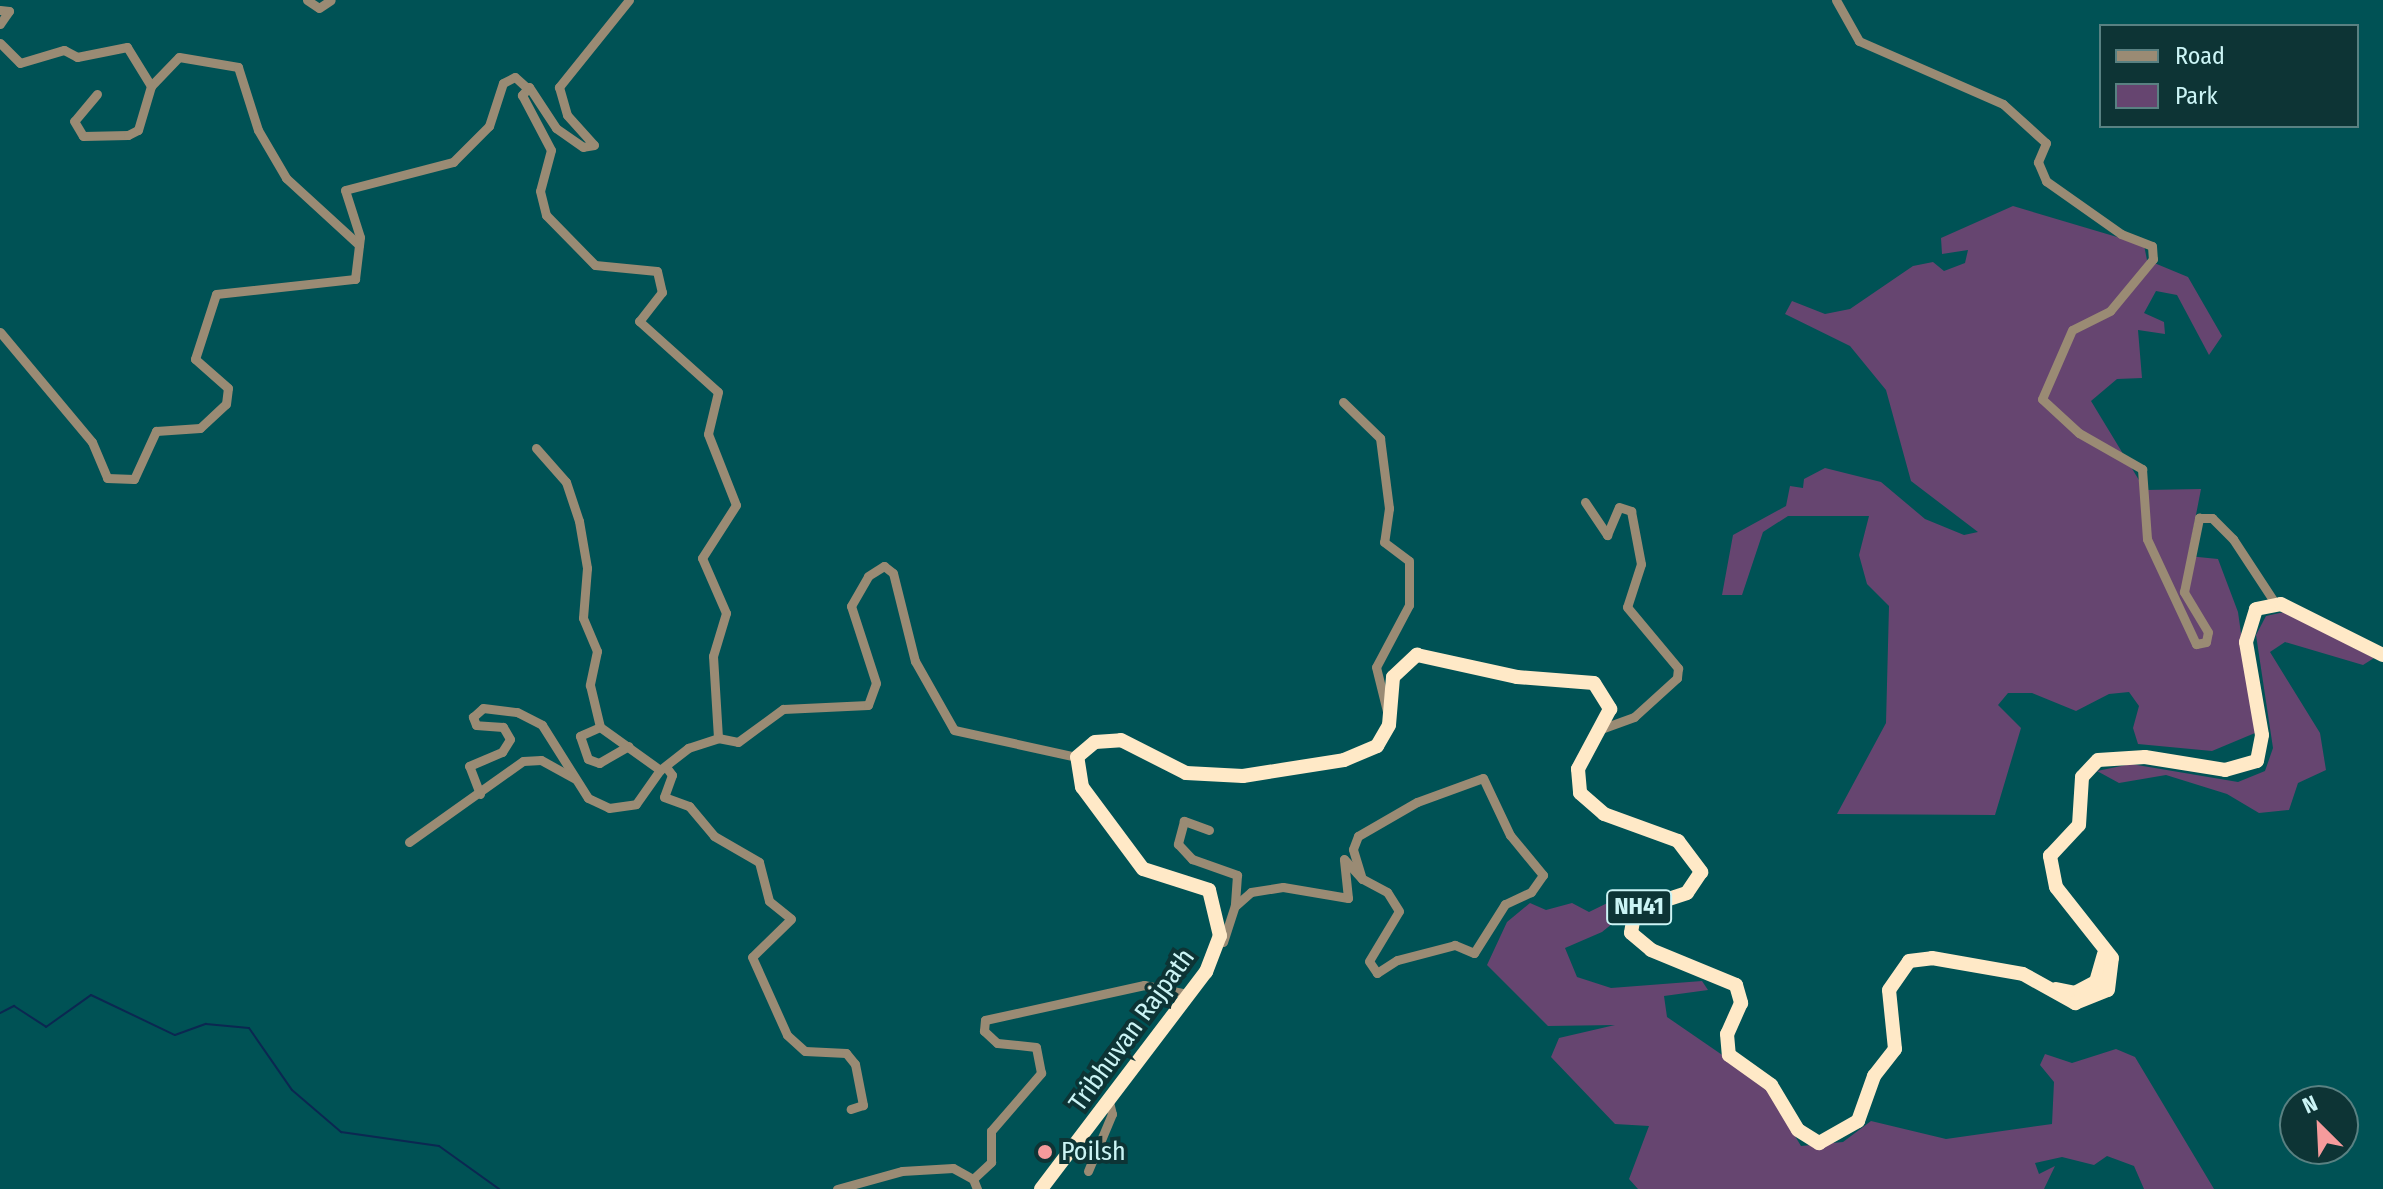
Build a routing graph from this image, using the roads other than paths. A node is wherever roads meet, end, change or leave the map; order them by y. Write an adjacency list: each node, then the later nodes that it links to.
1 (307, 0): 2 (street)
2 (331, 0)
3 (629, 0): 9 (street)
4 (1836, 0): 16 (street)
5 (0, 10): 6 (street)
6 (0, 24)
7 (0, 43): 8 (street)
8 (151, 86): 10 (street); 11 (street)
9 (526, 87): 11 (street); 21 (street)
10 (97, 94)
11 (359, 245): 12 (street)
12 (0, 332)
13 (1343, 402): 18 (street)
14 (536, 448): 19 (street)
15 (1585, 502): 20 (street)
16 (2275, 603): 17 (highway); 20 (highway, NH41)
17 (2383, 655)
18 (1389, 720): 20 (highway); 23 (highway)
19 (600, 727): 22 (street); 22 (street)
20 (1603, 728)
21 (718, 738): 23 (street); 24 (street)
22 (629, 746): 24 (street)
23 (1077, 757): 31 (highway, Tribhuvan Rajpath)
24 (663, 769): 25 (street); 34 (street)
25 (577, 780): 26 (street); 26 (street)
26 (480, 794): 28 (street)
27 (1209, 830): 30 (street)
28 (409, 842)
29 (1363, 879): 29 (street); 30 (street)
30 (1235, 906): 31 (street)
31 (1206, 972): 32 (highway, Tribhuvan Rajpath)
32 (1188, 994): 33 (highway, Tribhuvan Rajpath); 36 (street)
33 (1109, 1102): 35 (street); 38 (highway, Tribhuvan Rajpath)
34 (851, 1109)
35 (1088, 1171)
36 (975, 1184): 37 (street)
37 (837, 1189)
38 (1041, 1189)

